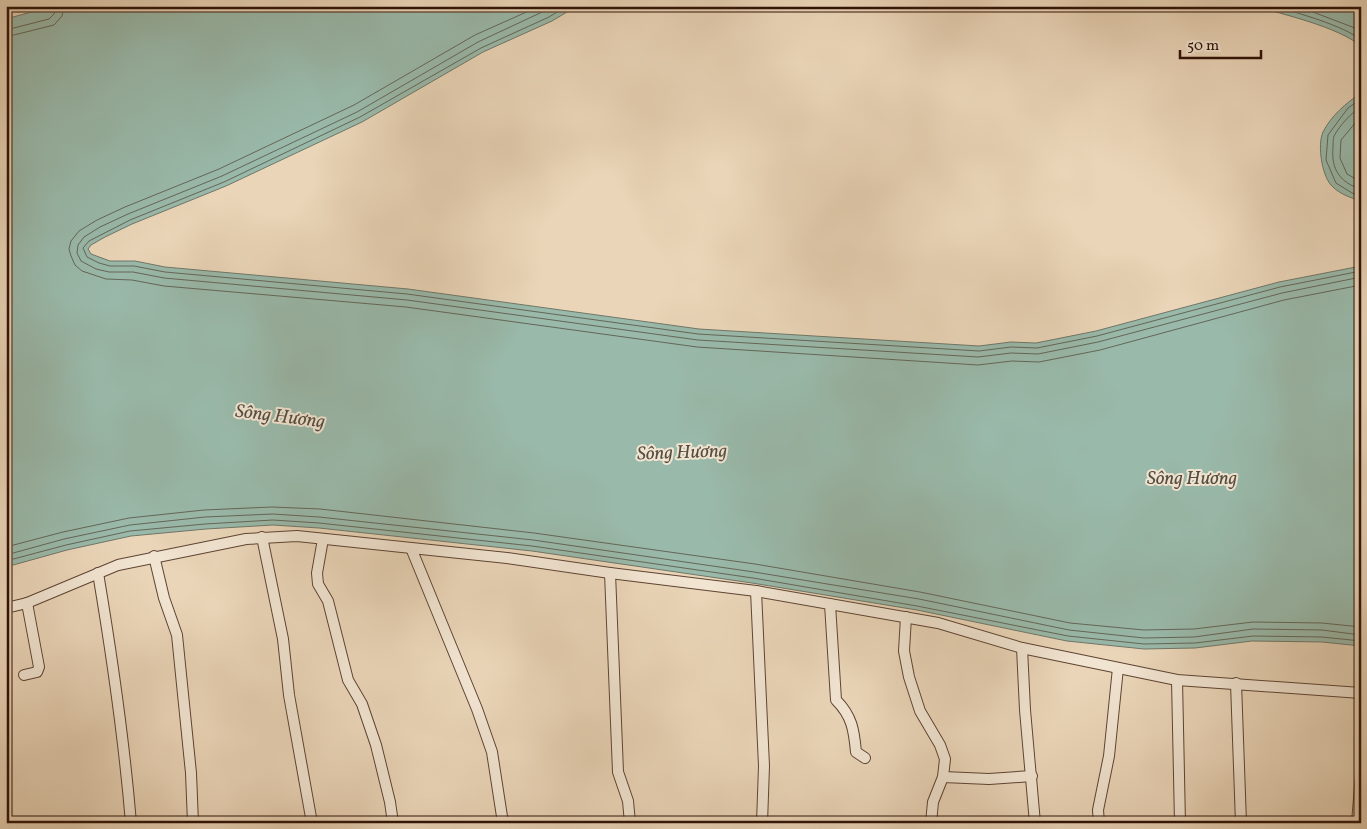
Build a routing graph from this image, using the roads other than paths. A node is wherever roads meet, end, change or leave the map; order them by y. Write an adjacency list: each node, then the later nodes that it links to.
1 (262, 537): 2 (street); 4 (street); 24 (street)
2 (323, 539): 3 (street); 25 (street)
3 (411, 548): 6 (street); 26 (street)
4 (154, 556): 5 (street); 23 (street)
5 (98, 572): 8 (street); 22 (street)
6 (610, 573): 7 (street); 27 (street)
7 (756, 591): 9 (street); 28 (street)
8 (27, 603): 10 (street); 14 (street)
9 (830, 604): 11 (street); 18 (street)
10 (6, 608)
11 (906, 618): 12 (street); 21 (street)
12 (1022, 648): 13 (street); 20 (street)
13 (1118, 668): 15 (street); 31 (street)
14 (24, 675)
15 (1177, 680): 16 (street); 32 (street)
16 (1236, 683): 17 (street); 33 (street)
17 (1361, 693)
18 (865, 758)
19 (1361, 774): 34 (street)
20 (1032, 776): 21 (street); 30 (street)
21 (943, 777): 29 (street)
22 (130, 823)
23 (193, 823)
24 (312, 823)
25 (393, 823)
26 (503, 823)
27 (630, 823)
28 (762, 823)
29 (930, 823)
30 (1035, 823)
31 (1099, 823)
32 (1180, 823)
33 (1241, 823)
34 (1357, 823)

